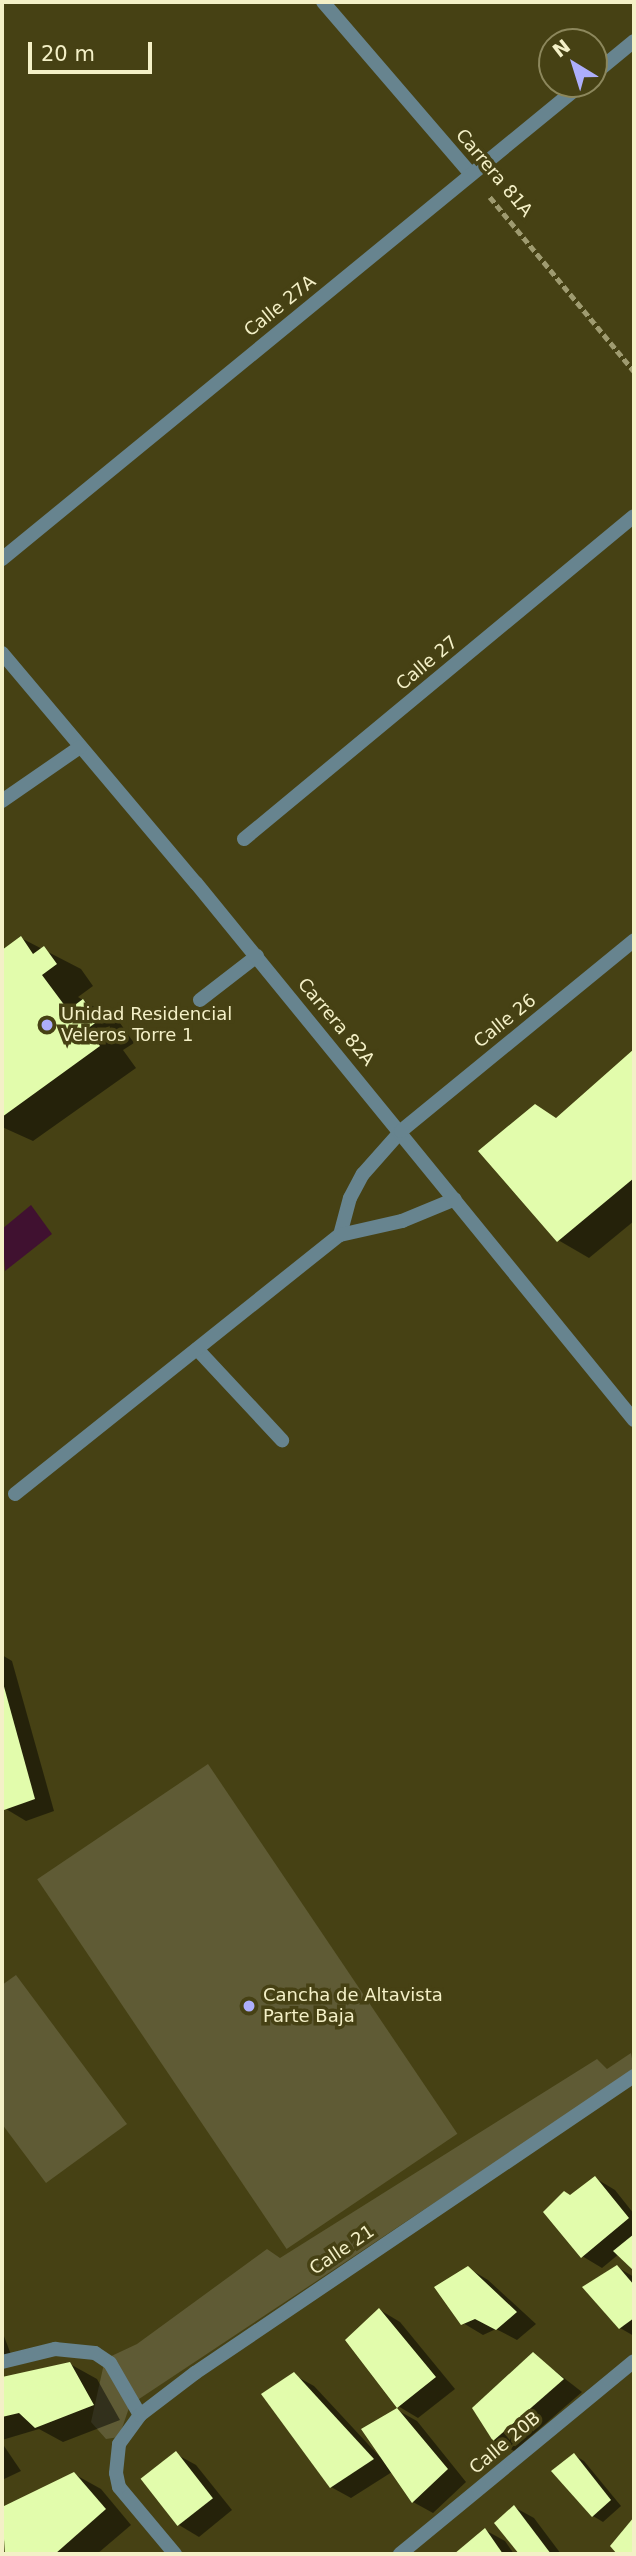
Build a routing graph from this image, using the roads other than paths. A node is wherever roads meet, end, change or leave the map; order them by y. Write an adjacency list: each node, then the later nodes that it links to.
1 (323, 2): 5 (street, Carrera 81A)
2 (634, 41): 3 (street)
3 (608, 62)
4 (565, 98): 5 (street, Calle 27A)
5 (471, 174): 7 (street, Calle 27A)
6 (634, 516): 11 (street, Calle 27)
7 (2, 559)
8 (2, 653): 9 (street, Carrera 82A)
9 (80, 747): 10 (street); 13 (street, Carrera 82A)
10 (2, 801)
11 (244, 839)
12 (634, 940): 15 (street, Calle 26)
13 (257, 956): 14 (street); 15 (street, Carrera 82A)
14 (200, 1000)
15 (401, 1131): 16 (street, Carrera 82A); 17 (street, Calle 26)
16 (455, 1199): 17 (street); 19 (street, Carrera 82A)
17 (340, 1235): 18 (street)
18 (197, 1349): 20 (street); 21 (street)
19 (634, 1420)
20 (282, 1440)
21 (15, 1494)
22 (634, 2076): 25 (street, Calle 21)
23 (2, 2361): 25 (street)
24 (634, 2361): 27 (street, Calle 20B)
25 (140, 2415): 26 (street, Calle 21)
26 (175, 2554)
27 (400, 2554)

